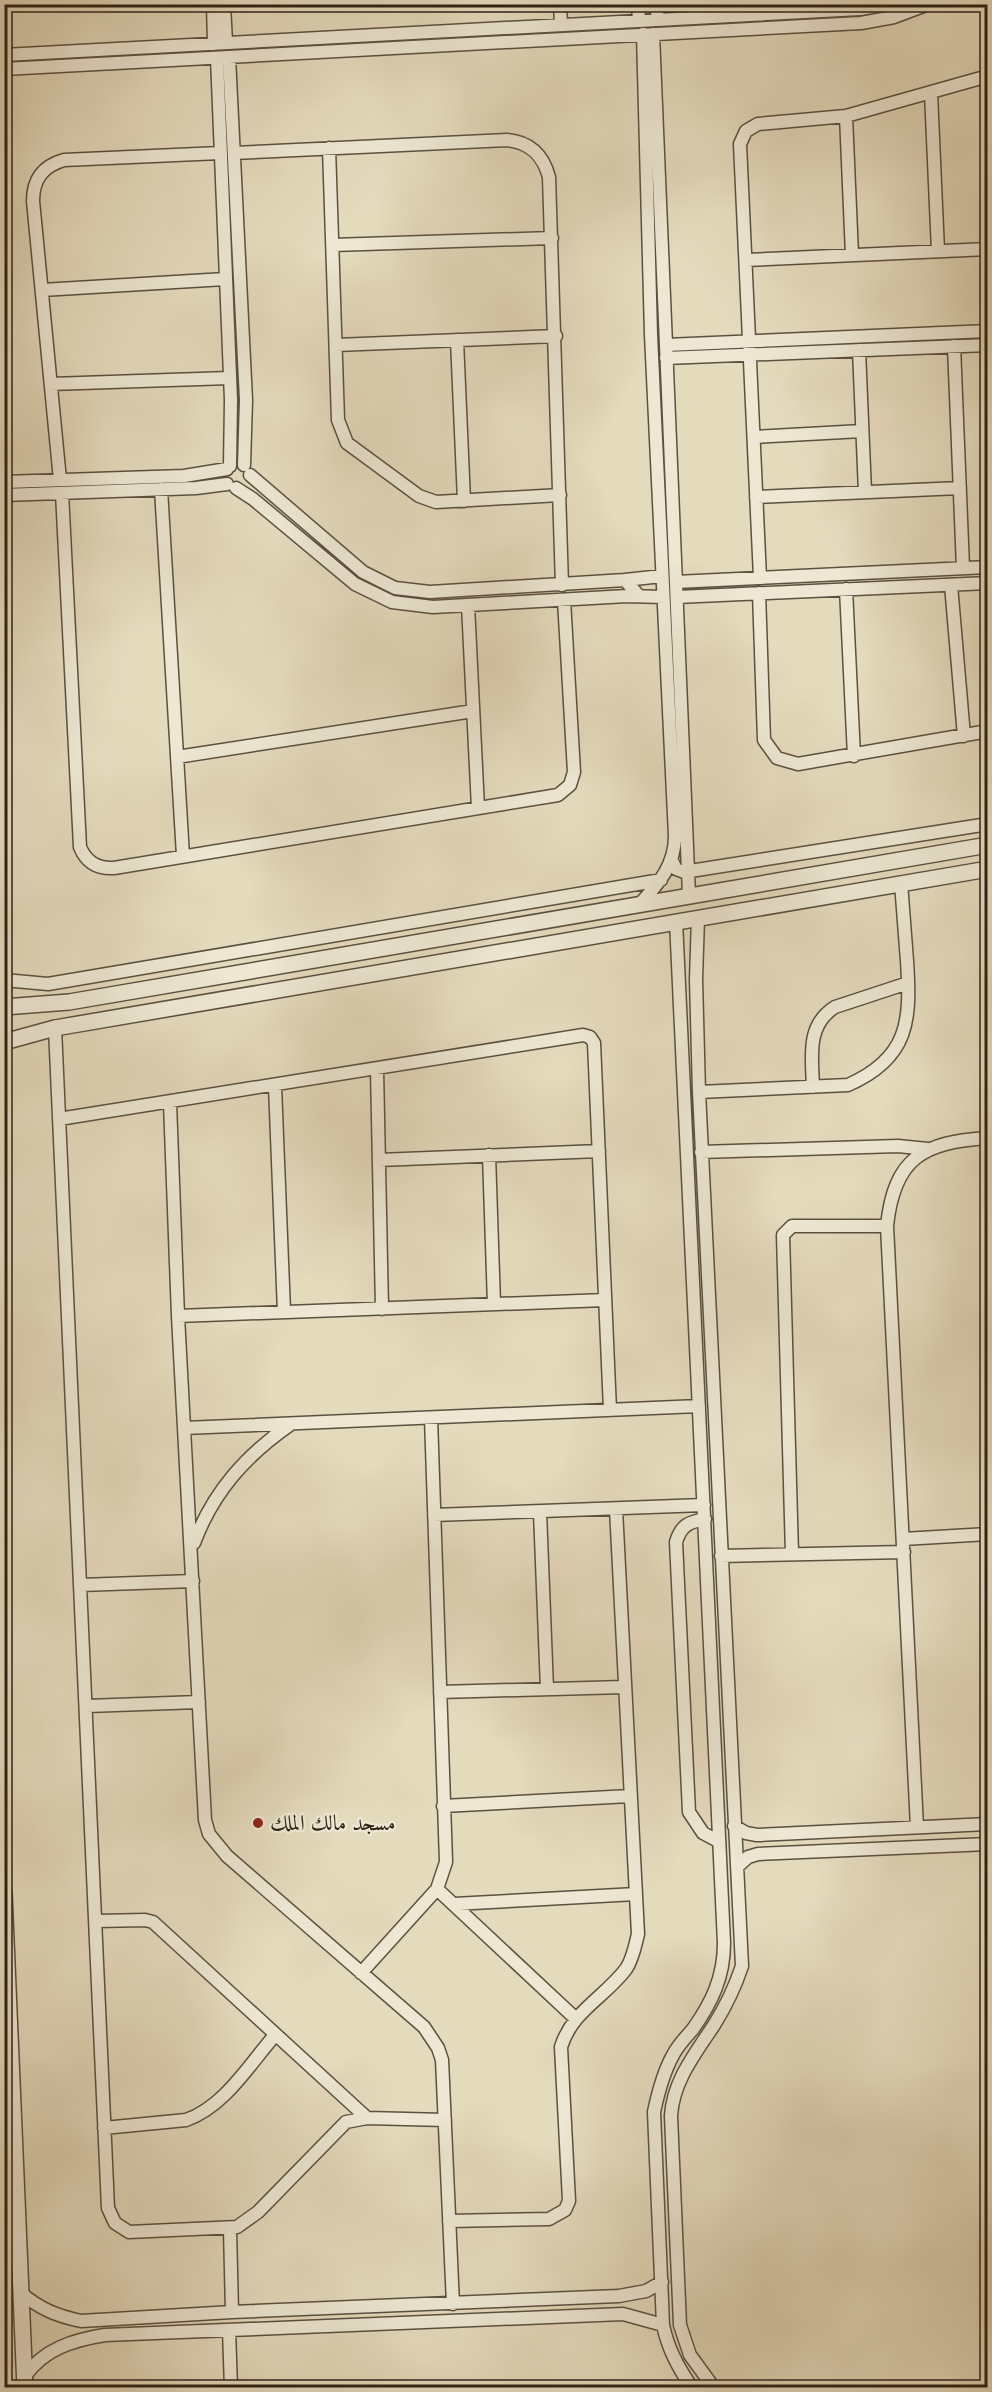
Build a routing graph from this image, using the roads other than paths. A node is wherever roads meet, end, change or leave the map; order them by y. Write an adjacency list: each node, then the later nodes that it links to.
1 (213, 4): 12 (street)
2 (224, 4): 12 (street)
3 (560, 4): 10 (street)
4 (638, 4): 9 (street)
5 (656, 4): 8 (street)
6 (890, 4): 8 (street)
7 (929, 4): 11 (street)
8 (658, 20): 9 (street)
9 (639, 21): 10 (street)
10 (561, 24): 12 (street)
11 (648, 34): 14 (street); 35 (street); 46 (street)
12 (220, 44): 13 (street)
13 (4, 55)
14 (223, 57): 15 (street); 20 (street); 21 (street)
15 (4, 69)
16 (987, 76): 17 (street)
17 (931, 93): 18 (street); 25 (street)
18 (846, 116): 26 (street); 27 (street)
19 (329, 148): 21 (street); 22 (street); 23 (street)
20 (220, 153): 28 (street); 29 (street)
21 (234, 153): 48 (street)
22 (552, 238): 23 (street); 31 (street)
23 (333, 245): 34 (street)
24 (987, 249): 25 (street)
25 (938, 251): 26 (street)
26 (852, 255): 27 (street)
27 (746, 260): 33 (street)
28 (225, 279): 29 (street); 41 (street)
29 (42, 290): 42 (street)
30 (987, 332): 33 (street)
31 (555, 336): 32 (street); 56 (street)
32 (457, 340): 34 (street); 58 (street)
33 (749, 342): 35 (street); 39 (street)
34 (336, 345): 58 (street)
35 (666, 345): 40 (street)
36 (987, 345): 37 (street)
37 (954, 346): 38 (street); 52 (street)
38 (859, 350): 39 (street); 43 (street)
39 (750, 355): 40 (street); 44 (street)
40 (666, 358): 45 (street)
41 (229, 378): 42 (street); 47 (street)
42 (51, 384): 50 (street)
43 (862, 432): 44 (street); 54 (street)
44 (754, 437): 57 (street)
45 (671, 460): 46 (street); 64 (street)
46 (656, 461): 61 (street)
47 (228, 467): 48 (street); 50 (street); 51 (street)
48 (247, 470): 51 (street); 66 (street)
49 (4, 482): 50 (street)
50 (61, 486): 53 (street); 55 (street); 85 (street)
51 (232, 486): 53 (street); 74 (street)
52 (960, 488): 54 (street); 60 (street)
53 (161, 489): 81 (street)
54 (865, 492): 57 (street)
55 (4, 495)
56 (560, 495): 58 (street); 66 (street)
57 (756, 497): 62 (street)
58 (464, 501)
59 (987, 567): 60 (street)
60 (963, 568): 62 (street)
61 (662, 576): 63 (street); 71 (street)
62 (760, 578): 64 (street)
63 (625, 580): 66 (street); 70 (street)
64 (676, 582): 72 (street)
65 (987, 583): 67 (street)
66 (562, 585)
67 (951, 585): 68 (street); 79 (street)
68 (846, 589): 69 (street); 80 (street)
69 (759, 593): 72 (street); 80 (street)
70 (639, 596): 71 (street); 73 (street)
71 (663, 597): 75 (street)
72 (677, 597): 76 (street)
73 (564, 600): 74 (street); 82 (street)
74 (468, 605): 77 (street)
75 (667, 690): 76 (street); 86 (street)
76 (681, 690): 88 (street)
77 (473, 711): 81 (street); 82 (street)
78 (987, 731): 79 (street)
79 (964, 736): 80 (street)
80 (854, 756)
81 (177, 757): 85 (street)
82 (478, 808): 85 (street)
83 (987, 824): 88 (street)
84 (987, 845): 91 (street)
85 (183, 856)
86 (672, 861): 88 (street); 89 (street)
87 (987, 869): 90 (street)
88 (689, 872): 91 (street)
89 (661, 880): 92 (street); 96 (street)
90 (901, 883): 93 (street); 98 (street)
91 (689, 895): 92 (street)
92 (639, 905): 99 (street)
93 (698, 918): 94 (street); 95 (street)
94 (676, 921): 97 (street); 100 (street)
95 (696, 979): 97 (street); 105 (street)
96 (4, 980)
97 (681, 980): 120 (street)
98 (908, 983): 104 (street); 104 (street)
99 (4, 1007)
100 (55, 1028): 101 (street); 107 (street)
101 (4, 1042)
102 (376, 1070): 103 (street); 110 (street); 113 (street)
103 (275, 1086): 106 (street); 118 (street)
104 (813, 1087): 105 (street)
105 (699, 1092): 111 (street)
106 (170, 1102): 107 (street); 119 (street)
107 (59, 1119): 136 (street)
108 (987, 1138): 109 (street)
109 (928, 1149): 111 (street); 114 (street)
110 (599, 1151): 112 (street); 115 (street)
111 (701, 1152): 134 (street)
112 (489, 1155): 113 (street); 116 (street)
113 (379, 1160): 117 (street)
114 (887, 1226): 131 (street); 133 (street)
115 (605, 1300): 116 (street); 121 (street)
116 (494, 1304): 117 (street)
117 (382, 1309): 118 (street)
118 (284, 1312): 119 (street)
119 (178, 1316): 124 (street)
120 (699, 1406): 121 (street); 125 (street)
121 (610, 1410): 122 (street)
122 (431, 1418): 123 (street); 128 (street)
123 (292, 1424): 124 (street); 132 (street)
124 (184, 1428): 132 (street)
125 (704, 1505): 126 (street); 129 (street)
126 (616, 1509): 127 (street); 139 (street)
127 (540, 1512): 128 (street); 140 (street)
128 (434, 1515): 141 (street)
129 (705, 1519): 138 (street); 149 (street)
130 (987, 1534): 131 (street)
131 (903, 1546): 133 (street); 148 (street)
132 (192, 1549): 135 (street)
133 (792, 1554): 134 (street)
134 (721, 1556): 137 (street)
135 (193, 1581): 136 (street); 142 (street)
136 (81, 1585): 143 (street)
137 (723, 1599): 138 (street); 147 (street)
138 (708, 1600): 149 (street)
139 (624, 1687): 140 (street); 144 (street)
140 (547, 1689): 141 (street)
141 (440, 1692): 145 (street)
142 (199, 1702): 143 (street); 157 (street)
143 (87, 1706): 156 (street)
144 (630, 1796): 145 (street); 154 (street)
145 (443, 1806): 152 (street)
146 (987, 1824): 148 (street)
147 (734, 1826): 148 (street); 151 (street)
148 (917, 1827)
149 (718, 1841): 165 (street)
150 (987, 1844): 151 (street)
151 (737, 1867): 164 (street)
152 (437, 1889): 155 (street); 157 (street)
153 (4, 1893): 159 (street)
154 (636, 1894): 155 (street); 158 (street)
155 (453, 1904): 158 (street)
156 (96, 1921): 160 (street); 163 (street)
157 (361, 1973): 162 (street)
158 (575, 2018): 166 (street)
159 (8, 2023): 169 (street)
160 (275, 2035): 161 (street); 163 (street)
161 (367, 2118): 162 (street); 167 (street)
162 (445, 2120): 166 (street)
163 (104, 2128): 167 (street)
164 (673, 2192): 165 (street); 179 (street)
165 (659, 2193): 168 (street)
166 (449, 2221): 170 (street)
167 (230, 2229): 171 (street)
168 (662, 2282): 170 (street); 173 (street)
169 (21, 2293): 172 (street); 176 (street)
170 (453, 2304): 171 (street)
171 (232, 2312): 172 (street)
172 (105, 2320): 175 (street)
173 (663, 2325): 174 (street); 178 (street)
174 (229, 2330): 175 (street); 177 (street)
175 (105, 2335): 176 (street)
176 (25, 2382)
177 (231, 2388)
178 (692, 2388)
179 (714, 2388)

